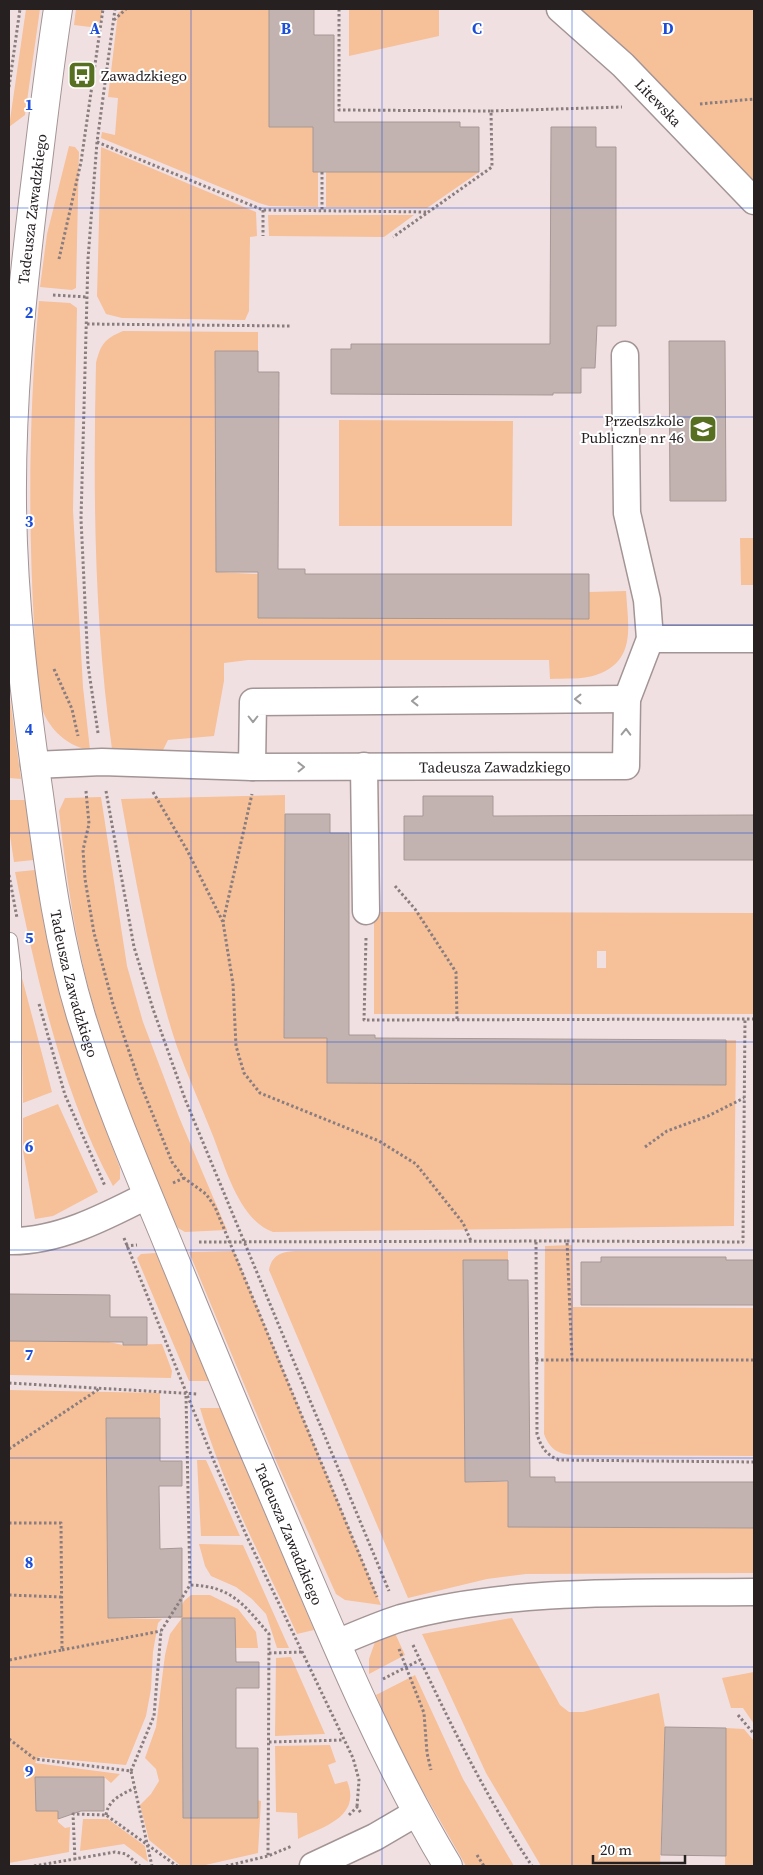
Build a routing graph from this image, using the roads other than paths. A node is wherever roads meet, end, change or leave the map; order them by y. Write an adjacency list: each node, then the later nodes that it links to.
1 (58, 9): 5 (street, Tadeusza Zawadzkiego)
2 (560, 9): 3 (street, Litewska)
3 (754, 201)
4 (625, 356): 6 (street)
5 (12, 589): 9 (street, Tadeusza Zawadzkiego)
6 (650, 639): 7 (street); 8 (street)
7 (754, 639)
8 (626, 699): 10 (street, Tadeusza Zawadzkiego, one-way to 8); 11 (street, one-way to 11)
9 (34, 765): 11 (street, Tadeusza Zawadzkiego); 14 (street, Tadeusza Zawadzkiego)
10 (364, 766): 11 (street, Tadeusza Zawadzkiego, one-way to 10); 12 (street)
11 (253, 778)
12 (366, 911)
13 (10, 940): 15 (lane)
14 (148, 1195): 15 (street); 17 (street, Tadeusza Zawadzkiego)
15 (12, 1241)
16 (754, 1592): 17 (street)
17 (337, 1643): 18 (street, Tadeusza Zawadzkiego)
18 (416, 1813): 19 (street); 20 (street, Tadeusza Zawadzkiego)
19 (314, 1866)
20 (448, 1866)

